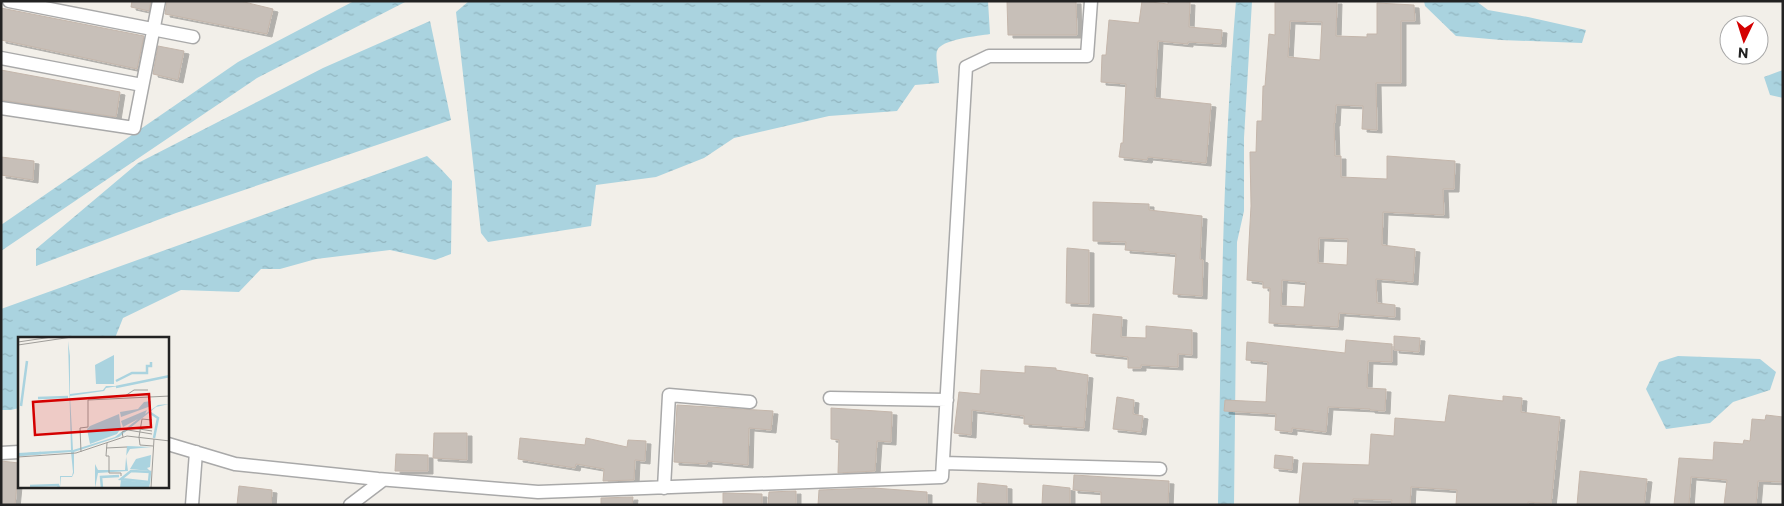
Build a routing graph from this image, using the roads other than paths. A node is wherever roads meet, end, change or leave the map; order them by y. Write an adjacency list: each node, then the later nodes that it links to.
1 (9, 1): 4 (street)
2 (159, 1): 4 (street)
3 (1091, 1): 10 (street)
4 (154, 29): 5 (street); 7 (street)
5 (193, 36)
6 (1, 58): 7 (street)
7 (142, 85): 8 (street)
8 (1, 108)
9 (830, 398): 10 (street)
10 (947, 400): 16 (street)
11 (750, 402): 19 (street)
12 (169, 444): 14 (street)
13 (18, 452): 15 (street)
14 (196, 452): 18 (street); 20 (street)
15 (1, 453)
16 (943, 463): 17 (street); 19 (street)
17 (1160, 470)
18 (383, 480): 19 (street); 21 (street)
19 (664, 488)
20 (192, 505)
21 (350, 505)

